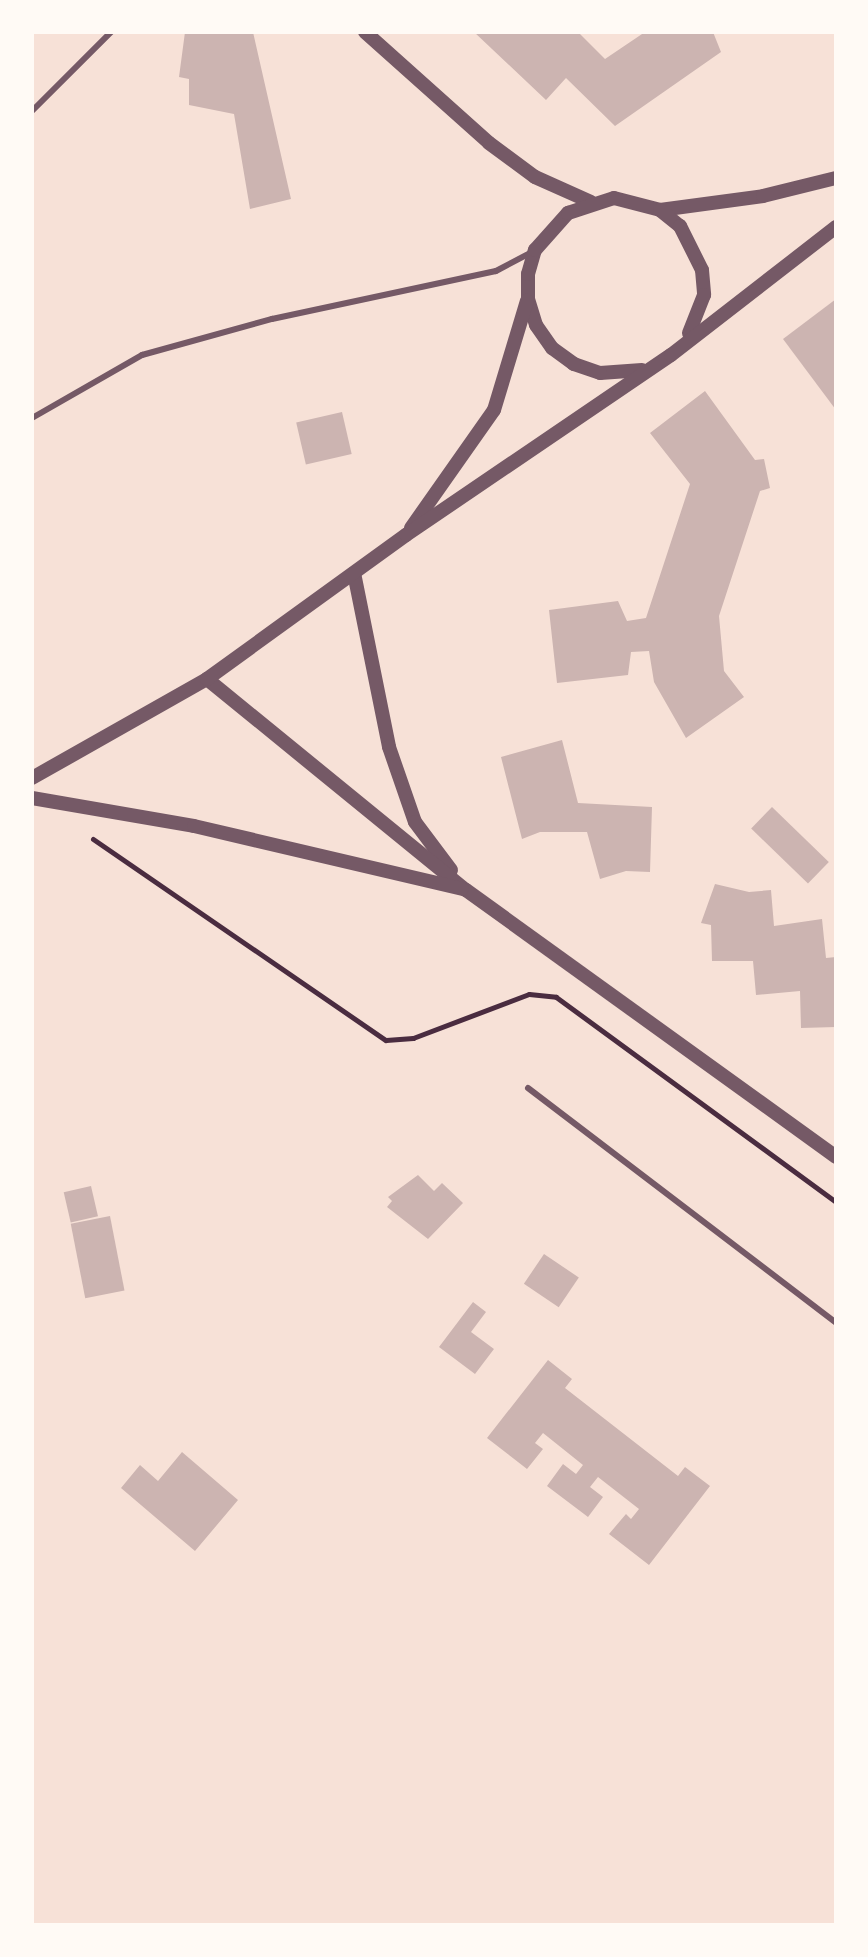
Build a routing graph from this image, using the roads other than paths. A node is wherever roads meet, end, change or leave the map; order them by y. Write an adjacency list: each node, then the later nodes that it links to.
1 (111, 32): 3 (lane)
2 (365, 32): 5 (street)
3 (32, 111)
4 (836, 178): 6 (street)
5 (591, 202): 6 (street); 8 (street)
6 (660, 210): 10 (street)
7 (836, 227): 10 (street)
8 (535, 250): 9 (street); 12 (lane)
9 (528, 299): 11 (street); 13 (street)
10 (685, 341): 11 (street)
11 (654, 366): 13 (street)
12 (32, 418)
13 (406, 535): 14 (street)
14 (354, 573): 15 (street); 18 (street)
15 (207, 679): 16 (street); 18 (street)
16 (32, 778)
17 (32, 798): 18 (street)
18 (466, 890): 20 (street)
19 (528, 1088): 21 (lane)
20 (836, 1157)
21 (836, 1323)

